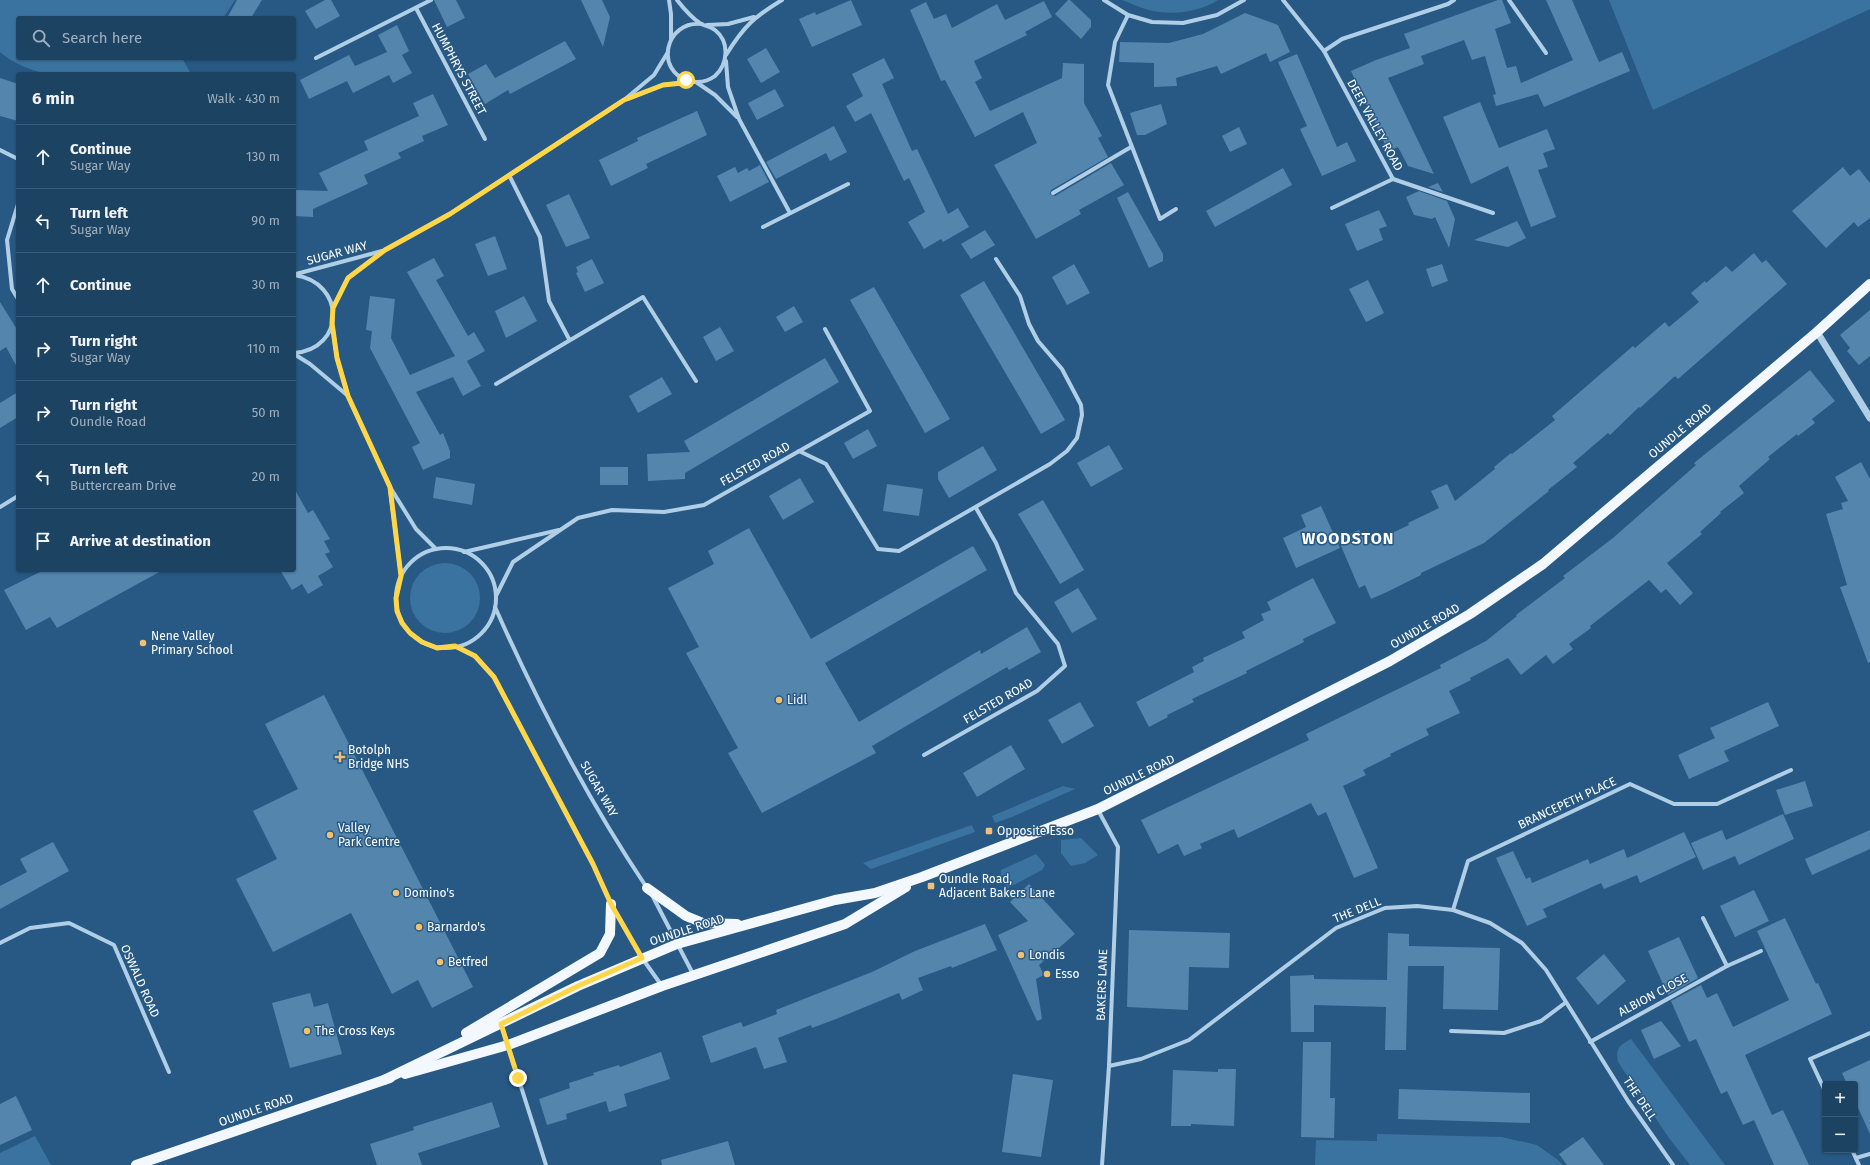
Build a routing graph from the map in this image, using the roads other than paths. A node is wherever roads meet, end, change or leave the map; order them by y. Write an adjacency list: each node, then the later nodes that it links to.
1 (431, 0): 10 (street)
2 (668, 0): 14 (street)
3 (677, 0): 13 (street)
4 (782, 0): 12 (street)
5 (1104, 0): 11 (street)
6 (1244, 0): 11 (street)
7 (1283, 0): 15 (street, DEER VALLEY ROAD)
8 (1454, 0): 15 (street)
9 (1509, 0): 17 (street)
10 (416, 8): 19 (street); 23 (street, HUMPHRYS STREET)
11 (1128, 15): 24 (street)
12 (755, 17): 13 (street); 18 (street)
13 (704, 25): 14 (street); 18 (street)
14 (671, 39): 16 (street)
15 (1324, 51): 28 (street, DEER VALLEY ROAD)
16 (668, 52): 20 (street); 21 (street, SUGAR WAY)
17 (1546, 53)
18 (726, 56): 20 (street); 22 (street)
19 (316, 58)
20 (694, 82): 21 (street, SUGAR WAY); 22 (street)
21 (624, 100): 27 (street, SUGAR WAY)
22 (739, 119): 34 (street)
23 (485, 139)
24 (1131, 147): 30 (street); 32 (street)
25 (0, 150): 26 (street)
26 (16, 158)
27 (509, 175): 37 (street, SUGAR WAY); 47 (street)
28 (1393, 179): 31 (street); 35 (street, DEER VALLEY ROAD)
29 (848, 184): 34 (street)
30 (1053, 193)
31 (1332, 208)
32 (1176, 209)
33 (16, 211): 42 (street)
34 (790, 212): 36 (street)
35 (1493, 213)
36 (763, 228)
37 (385, 250): 39 (street, SUGAR WAY); 43 (street, SUGAR WAY)
38 (996, 259): 58 (street, FELSTED ROAD)
39 (296, 273)
40 (296, 275): 43 (street)
41 (1870, 284): 46 (main road, OUNDLE ROAD)
42 (16, 296)
43 (333, 308): 44 (street)
44 (332, 323): 48 (street); 52 (street)
45 (825, 329): 54 (street)
46 (1817, 332): 53 (street); 68 (main road, OUNDLE ROAD)
47 (569, 339): 50 (street); 51 (street)
48 (296, 354)
49 (296, 355): 52 (street)
50 (696, 381)
51 (496, 384)
52 (348, 396): 55 (street)
53 (1870, 418)
54 (799, 451): 58 (street, FELSTED ROAD); 59 (street, FELSTED ROAD)
55 (390, 487): 60 (street); 62 (street)
56 (16, 497): 57 (street)
57 (0, 507)
58 (976, 508): 66 (street, FELSTED ROAD)
59 (561, 529): 61 (street); 63 (street, FELSTED ROAD)
60 (436, 549): 61 (street); 62 (street)
61 (464, 552): 63 (street)
62 (401, 576): 65 (street)
63 (496, 596): 64 (street)
64 (495, 607): 65 (street); 70 (street, SUGAR WAY)
65 (455, 646): 71 (street)
66 (924, 755)
67 (1791, 770): 72 (street, BRANCEPETH PLACE)
68 (1098, 809): 69 (main road, OUNDLE ROAD); 88 (street, BAKERS LANE)
69 (922, 877): 74 (main road, OUNDLE ROAD); 80 (main road, OUNDLE ROAD)
70 (647, 888): 74 (main road); 76 (street, SUGAR WAY)
71 (611, 904): 78 (street); 90 (main road)
72 (1453, 910): 82 (street, THE DELL); 88 (street, THE DELL)
73 (1703, 918): 79 (street)
74 (746, 925): 76 (main road, OUNDLE ROAD)
75 (0, 944): 89 (street, OSWALD ROAD)
76 (677, 944): 78 (main road, OUNDLE ROAD); 80 (street, SUGAR WAY)
77 (1761, 951): 79 (street, ALBION CLOSE)
78 (642, 958): 81 (street); 83 (main road, OUNDLE ROAD)
79 (1727, 966): 86 (street, ALBION CLOSE)
80 (694, 976): 81 (main road, OUNDLE ROAD)
81 (662, 986): 87 (main road, OUNDLE ROAD)
82 (1565, 1003): 84 (street); 86 (street, THE DELL)
83 (501, 1024): 87 (street); 90 (main road, OUNDLE ROAD)
84 (1451, 1031)
85 (1870, 1033): 91 (street)
86 (1590, 1042): 98 (street, THE DELL)
87 (508, 1045): 90 (main road, OUNDLE ROAD); 96 (street)
88 (1109, 1066): 97 (street, BAKERS LANE)
89 (169, 1072)
90 (384, 1080): 95 (main road, OUNDLE ROAD)
91 (1822, 1084)
92 (1854, 1153): 94 (street)
93 (1870, 1154): 94 (street)
94 (1856, 1158): 99 (street)
95 (136, 1165)
96 (546, 1165)
97 (1102, 1165)
98 (1673, 1165)
99 (1859, 1165)

